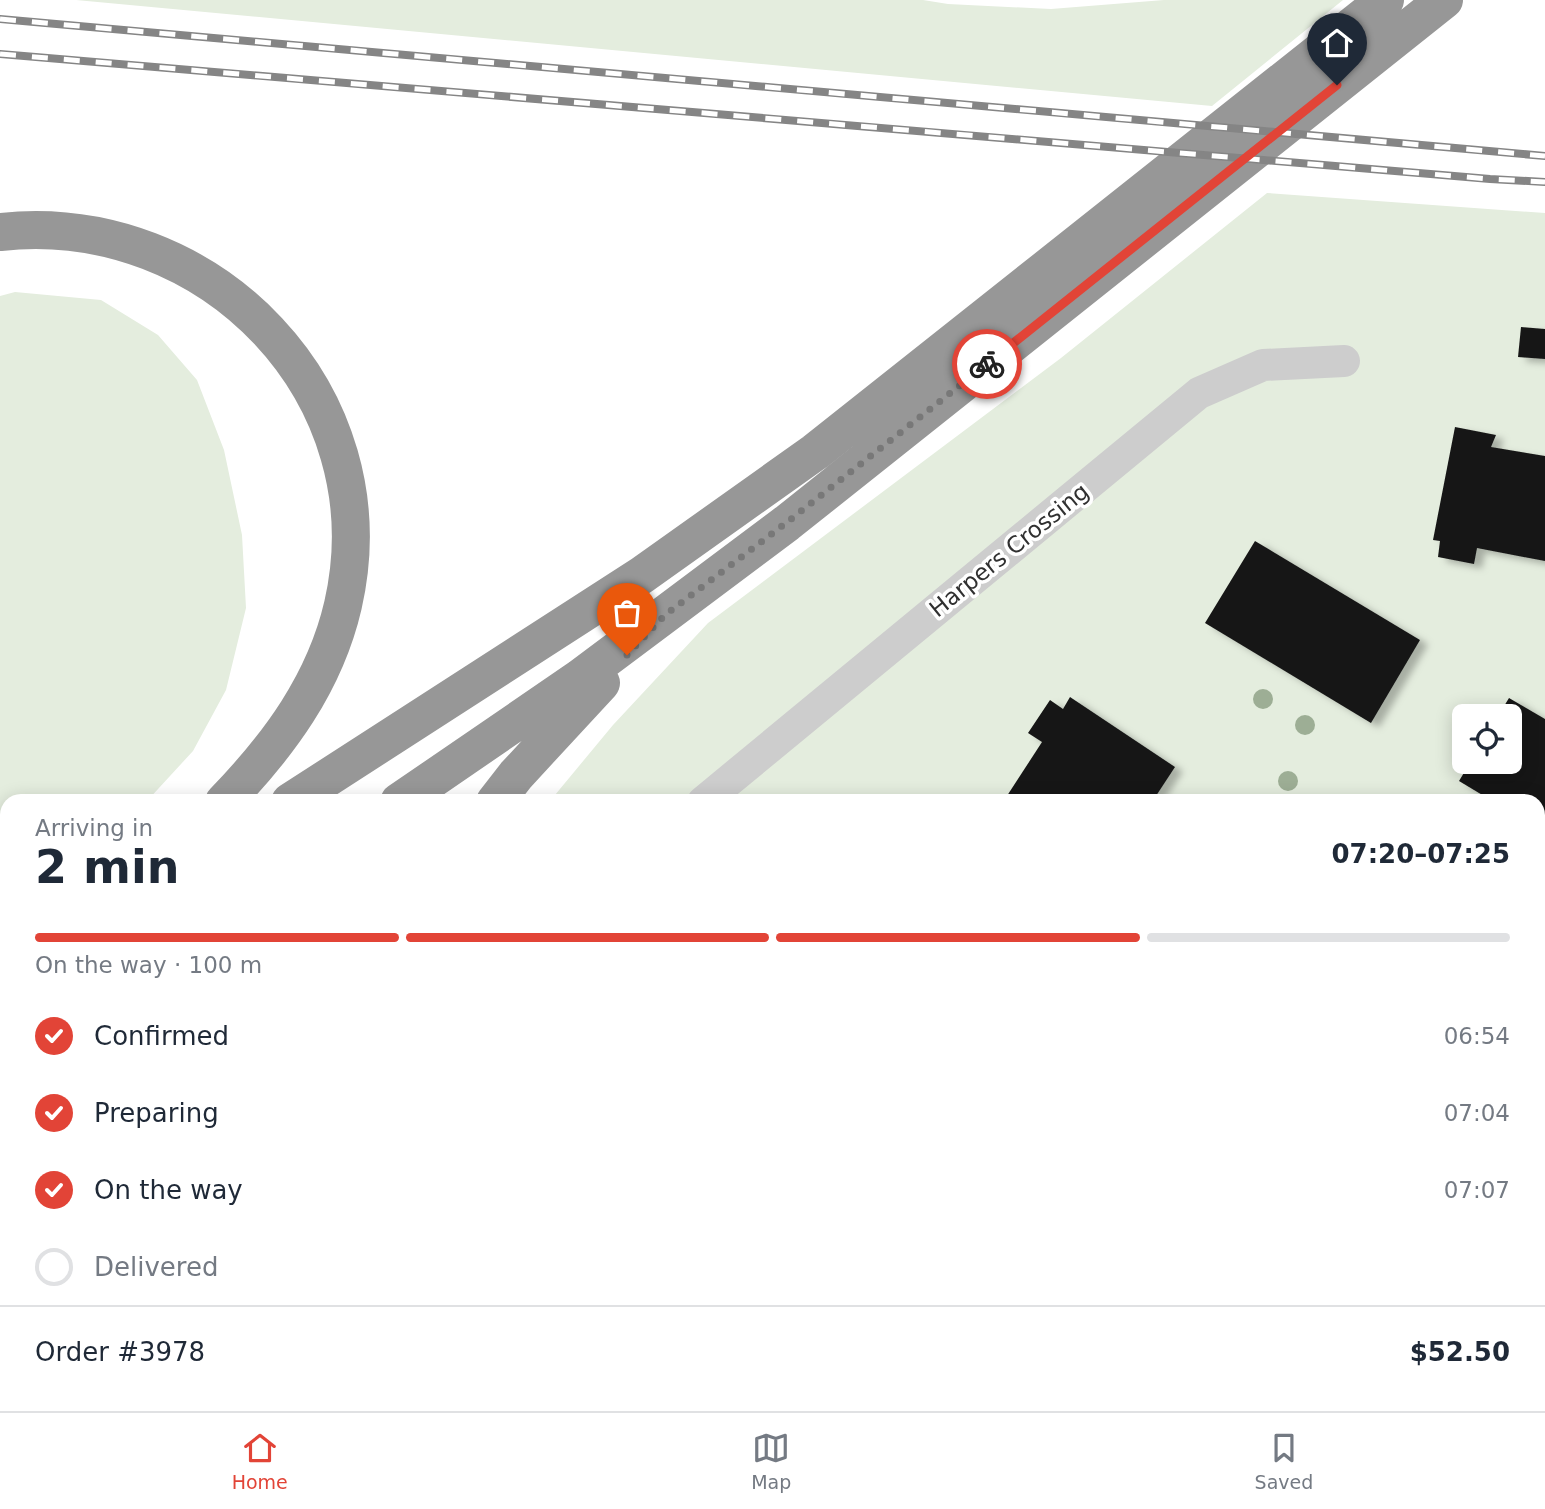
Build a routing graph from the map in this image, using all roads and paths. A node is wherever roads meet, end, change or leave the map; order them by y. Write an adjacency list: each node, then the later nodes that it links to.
1 (1385, 0): 7 (highway)
2 (1444, 0): 5 (highway)
3 (0, 232): 6 (highway)
4 (1343, 361): 10 (street, Harpers Crossing)
5 (665, 615): 8 (highway); 9 (highway)
6 (232, 794)
7 (302, 794)
8 (411, 794)
9 (501, 794)
10 (713, 794)

